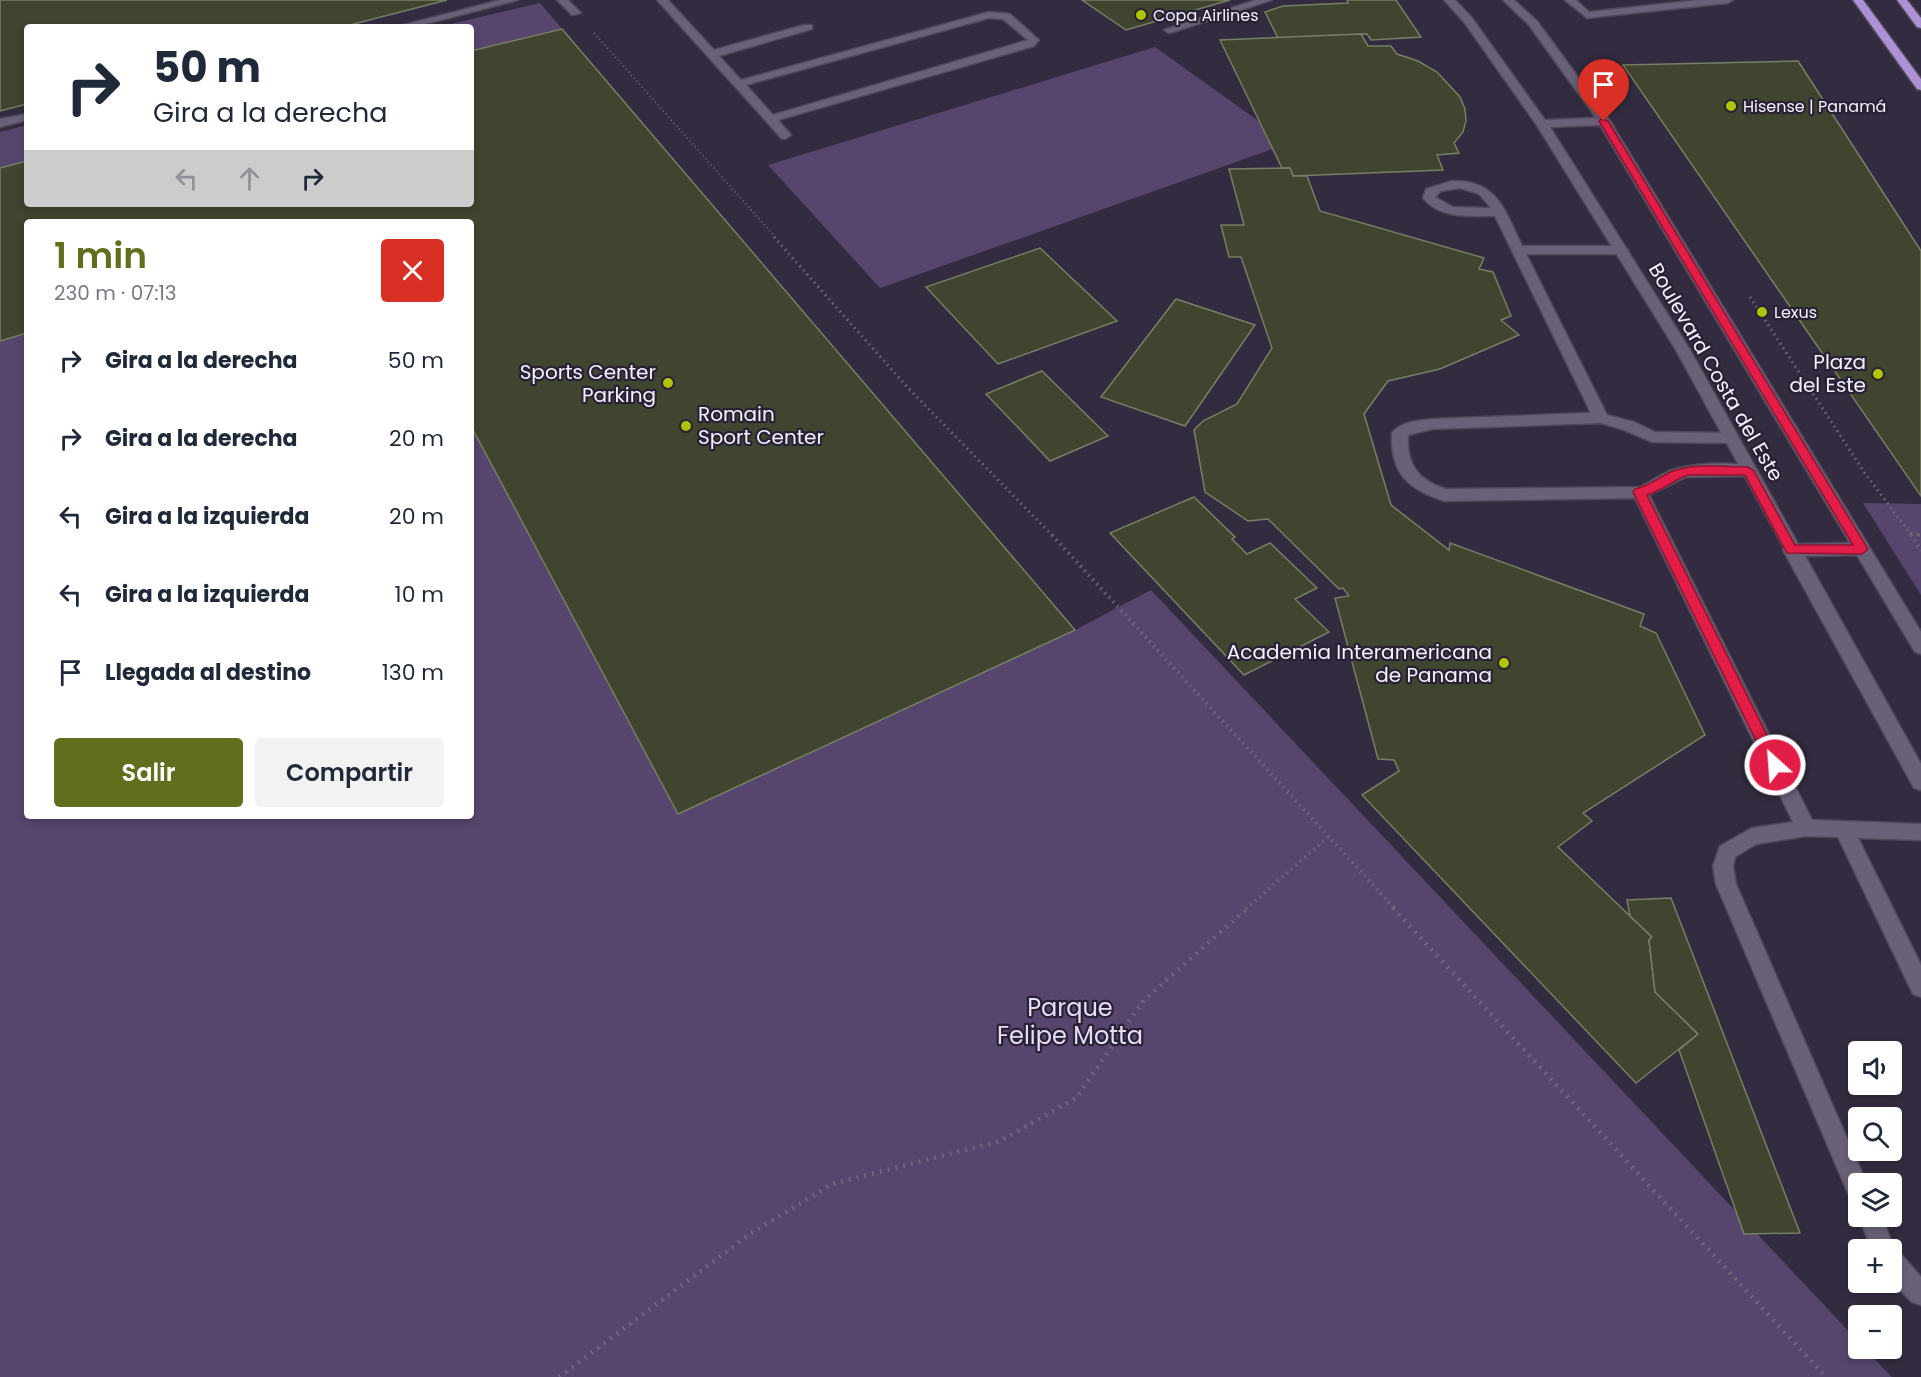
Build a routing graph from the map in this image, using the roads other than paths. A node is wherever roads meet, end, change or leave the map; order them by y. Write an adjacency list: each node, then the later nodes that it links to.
1 (513, 0): 12 (street)
2 (562, 0): 11 (street)
3 (662, 0): 16 (street)
4 (1267, 0): 15 (street)
5 (1449, 0): 23 (street, Boulevard Costa del Este)
6 (1508, 0): 21 (street, Boulevard Costa del Este)
7 (1570, 0): 8 (street)
8 (1728, 0)
9 (1858, 0): 18 (highway)
10 (1902, 0): 13 (highway)
11 (576, 14)
12 (413, 24)
13 (1921, 25)
14 (808, 27): 16 (street)
15 (1169, 30)
16 (711, 54): 17 (street)
17 (738, 84): 20 (street); 20 (street)
18 (1921, 87)
19 (24, 118): 22 (street)
20 (770, 119): 24 (street)
21 (1604, 121): 23 (street); 32 (street, Boulevard Costa del Este)
22 (0, 123)
23 (1542, 124): 27 (street, Boulevard Costa del Este)
24 (785, 135)
25 (1499, 212): 26 (street)
26 (1518, 250): 27 (street); 28 (street)
27 (1621, 250): 29 (street, Boulevard Costa del Este)
28 (1601, 418): 29 (street); 31 (street)
29 (1730, 438): 30 (street, Boulevard Costa del Este)
30 (1748, 471): 31 (street); 33 (street, Boulevard Costa del Este)
31 (1640, 492): 36 (street)
32 (1862, 549): 33 (street); 34 (street, Boulevard Costa del Este)
33 (1791, 550): 35 (street, Boulevard Costa del Este)
34 (1921, 647)
35 (1921, 782)
36 (1806, 828): 37 (street); 40 (street)
37 (1844, 830): 38 (street); 39 (street)
38 (1921, 832)
39 (1921, 987)
40 (1851, 1173)
41 (1902, 1277): 42 (street)
42 (1921, 1293)

